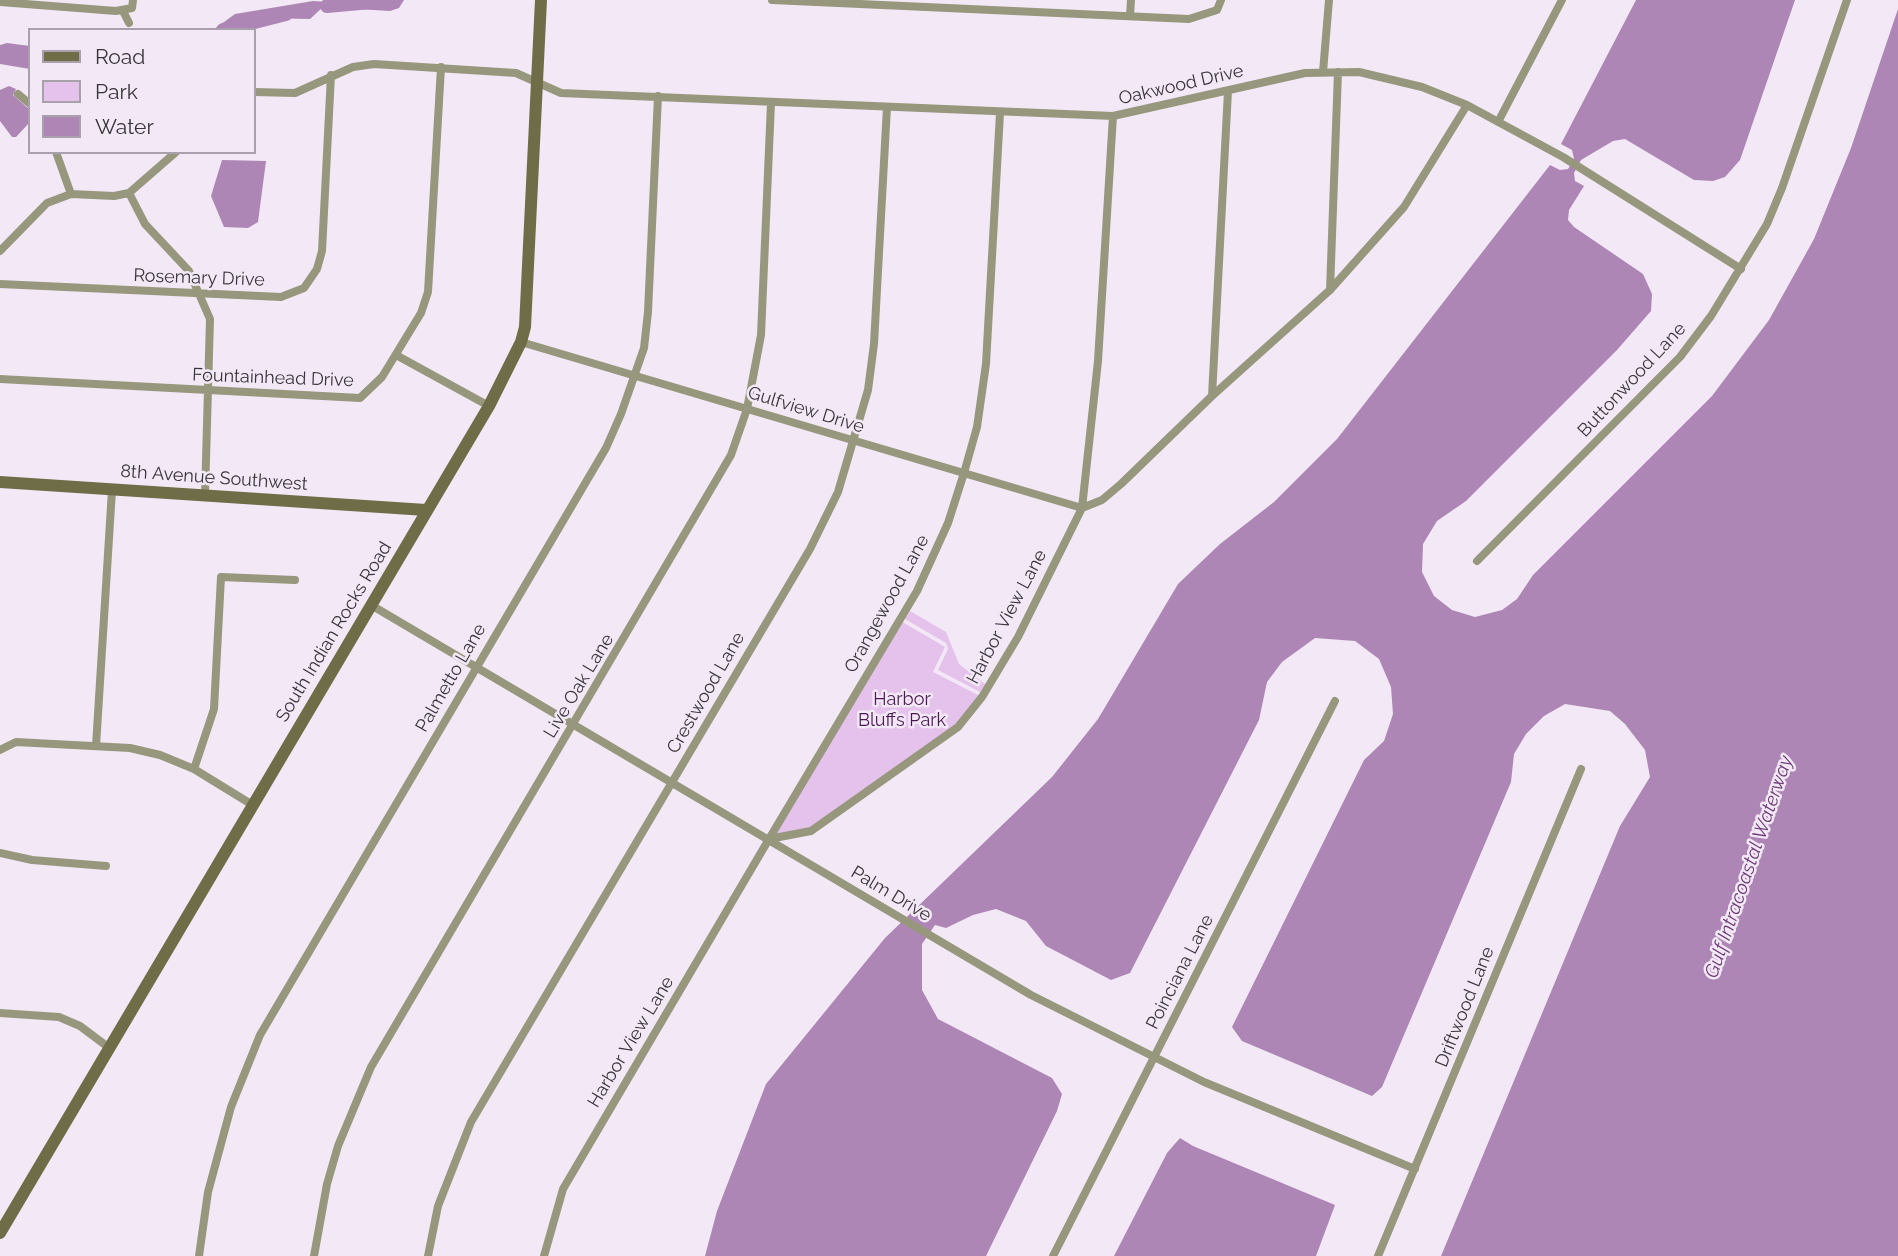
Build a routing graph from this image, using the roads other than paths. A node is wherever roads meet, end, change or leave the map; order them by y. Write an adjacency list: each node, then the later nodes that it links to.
1 (541, 0): 19 (street, South Indian Rocks Road)
2 (772, 0): 11 (street)
3 (1038, 0): 11 (street)
4 (1130, 0): 13 (street)
5 (1221, 0): 13 (street)
6 (1329, 0): 16 (street)
7 (1562, 0): 30 (street)
8 (1847, 0): 36 (street, Buttonwood Lane)
9 (0, 2): 12 (street)
10 (133, 4): 12 (street)
11 (1038, 10): 13 (street)
12 (123, 11): 14 (street)
13 (1130, 16)
14 (129, 23)
15 (441, 67): 18 (street, Oakwood Drive); 19 (street, Oakwood Drive); 41 (street, Fountainhead Drive)
16 (1323, 72): 17 (street, Oakwood Drive); 20 (street, Oakwood Drive)
17 (1338, 72): 26 (street, Oakwood Drive); 38 (street)
18 (331, 75): 21 (street, Oakwood Drive); 39 (street, Rosemary Drive)
19 (537, 80): 23 (street, Oakwood Drive); 40 (street, South Indian Rocks Road)
20 (1228, 91): 29 (street, Oakwood Drive); 45 (street)
21 (256, 92)
22 (18, 94): 24 (street)
23 (659, 96): 25 (street, Oakwood Drive); 42 (street, Palmetto Lane)
24 (28, 102)
25 (771, 103): 27 (street, Oakwood Drive); 47 (street, Live Oak Lane)
26 (1467, 105): 30 (street, Oakwood Drive); 38 (street)
27 (887, 107): 28 (street, Oakwood Drive); 48 (street, Crestwood Lane)
28 (1000, 113): 29 (street, Oakwood Drive); 49 (street, Orangewood Lane)
29 (1113, 116): 53 (street)
30 (1498, 122): 36 (street, Oakwood Drive)
31 (57, 154): 34 (street)
32 (174, 154): 33 (street)
33 (129, 193): 34 (street); 39 (street)
34 (71, 194): 35 (street)
35 (0, 251)
36 (1741, 269): 55 (street, Buttonwood Lane)
37 (0, 284): 39 (street, Rosemary Drive)
38 (1330, 289): 45 (street)
39 (202, 294): 44 (street)
40 (522, 342): 42 (street, Gulfview Drive); 46 (street, South Indian Rocks Road)
41 (396, 355): 44 (street, Fountainhead Drive); 46 (street)
42 (636, 375): 47 (street, Gulfview Drive); 58 (street, Palmetto Lane)
43 (0, 379): 44 (street, Fountainhead Drive)
44 (210, 391): 52 (street)
45 (1212, 396): 53 (street)
46 (489, 406): 54 (street, South Indian Rocks Road)
47 (747, 408): 48 (street, Gulfview Drive); 60 (street, Live Oak Lane)
48 (854, 440): 49 (street, Gulfview Drive); 65 (street, Crestwood Lane)
49 (964, 473): 53 (street, Gulfview Drive); 67 (street, Orangewood Lane)
50 (0, 482): 51 (street, 8th Avenue Southwest)
51 (112, 490): 52 (street, 8th Avenue Southwest); 61 (street)
52 (205, 495): 54 (street, 8th Avenue Southwest)
53 (1082, 508): 67 (street, Harbor View Lane)
54 (426, 510): 57 (street, South Indian Rocks Road)
55 (1478, 561)
56 (295, 580): 63 (street)
57 (371, 605): 58 (street, Palm Drive); 66 (street, South Indian Rocks Road)
58 (477, 666): 60 (street, Palm Drive); 75 (street, Palmetto Lane)
59 (1335, 701): 72 (street, Poinciana Lane)
60 (574, 724): 65 (street, Palm Drive); 76 (street, Live Oak Lane)
61 (96, 746): 62 (street); 63 (street)
62 (0, 750)
63 (194, 769): 66 (street)
64 (1581, 769): 73 (street, Driftwood Lane)
65 (671, 784): 67 (street, Palm Drive); 77 (street, Crestwood Lane)
66 (251, 804): 71 (street, South Indian Rocks Road)
67 (769, 839): 72 (street, Palm Drive); 78 (street, Harbor View Lane)
68 (0, 853): 69 (street)
69 (106, 866)
70 (0, 1013): 71 (street)
71 (108, 1046): 74 (street, South Indian Rocks Road)
72 (1154, 1058): 73 (street, Palm Drive); 79 (street, Poinciana Lane)
73 (1415, 1169): 80 (street, Driftwood Lane)
74 (0, 1233)
75 (199, 1256)
76 (314, 1256)
77 (428, 1256)
78 (544, 1256)
79 (1052, 1256)
80 (1378, 1256)

